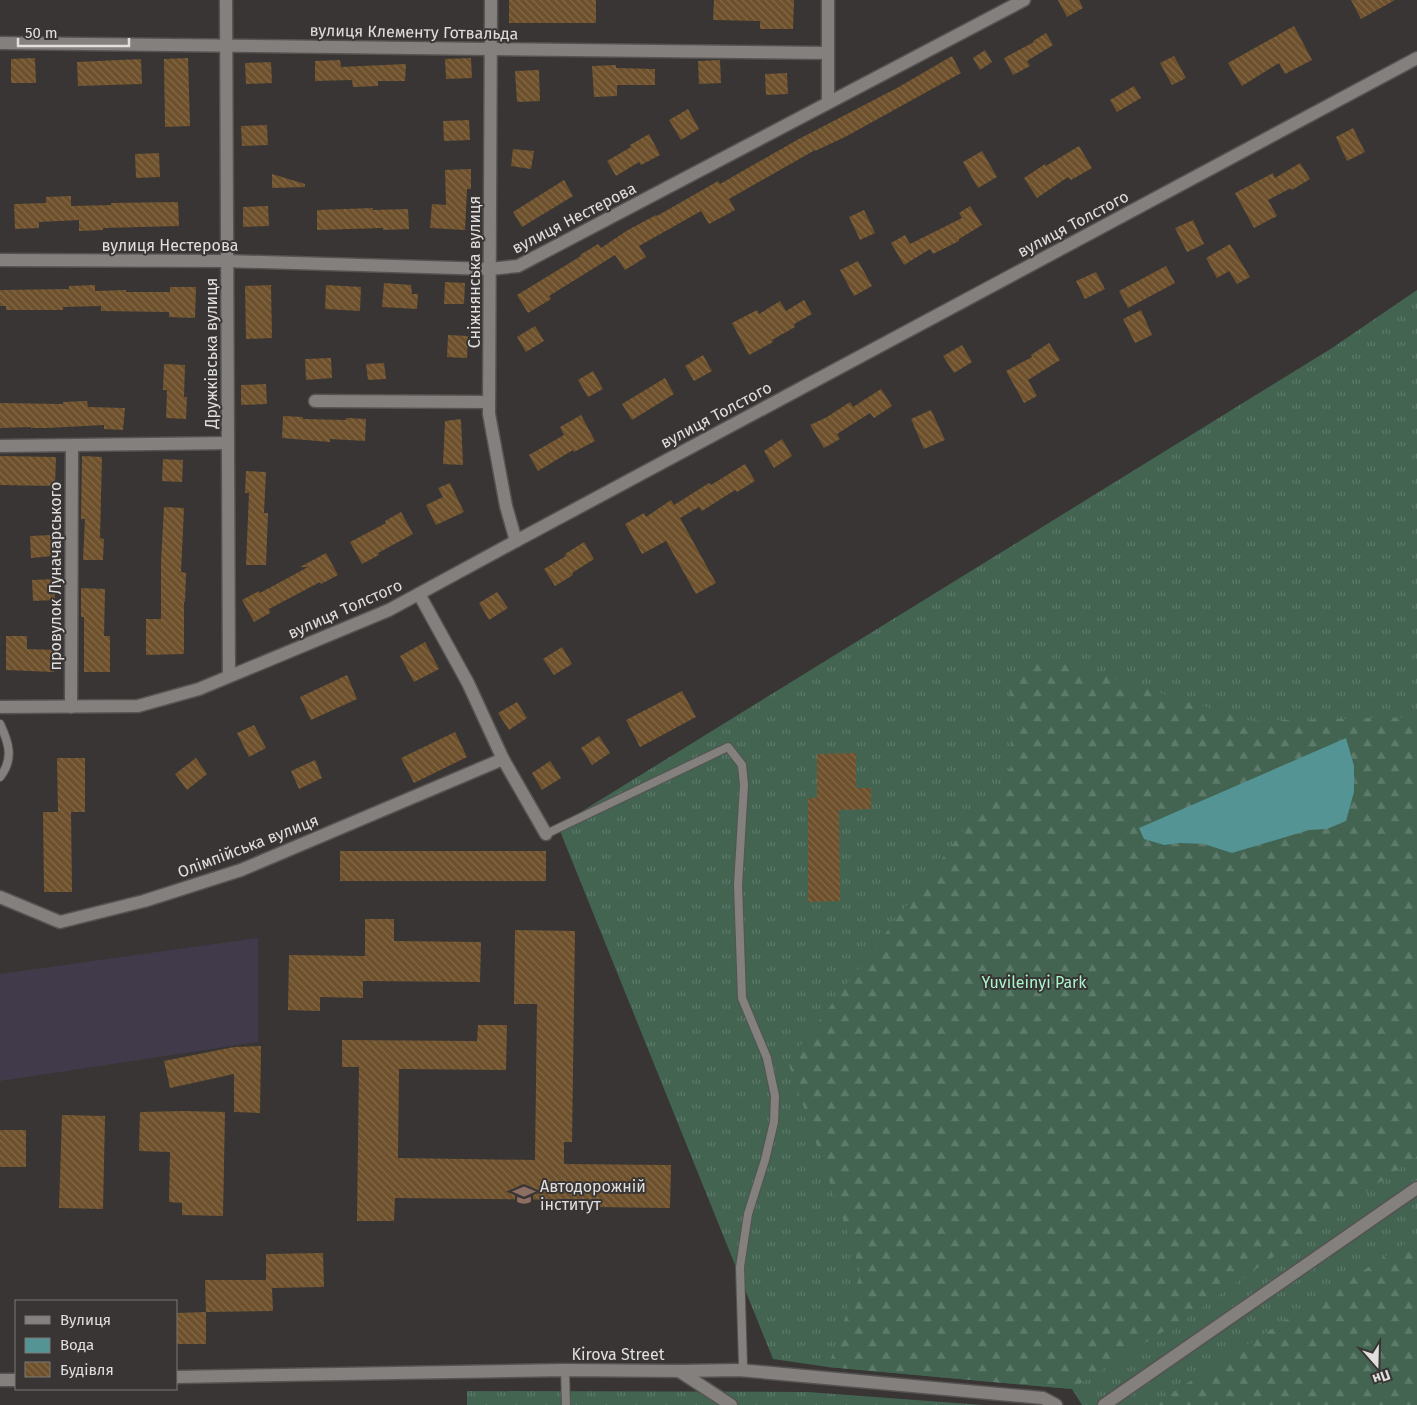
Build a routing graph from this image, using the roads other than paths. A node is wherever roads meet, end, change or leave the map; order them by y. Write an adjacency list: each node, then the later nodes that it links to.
1 (226, 0): 6 (street, Дружківська вулиця)
2 (491, 0): 7 (street, Сніжнянська вулиця)
3 (828, 0): 8 (street)
4 (1024, 0): 10 (street, вулиця Нестерова)
5 (0, 43): 6 (street, вулиця Клементу Готвальда)
6 (226, 46): 7 (street, вулиця Клементу Готвальда); 12 (street, Дружківська вулиця)
7 (491, 49): 8 (street, вулиця Клементу Готвальда); 13 (street, Сніжнянська вулиця)
8 (828, 53): 10 (street)
9 (1417, 58): 19 (street, вулиця Толстого)
10 (828, 103): 13 (street, вулиця Нестерова)
11 (0, 260): 12 (street, вулиця Нестерова)
12 (227, 261): 13 (street, вулиця Нестерова); 16 (street, Дружківська вулиця)
13 (490, 269): 15 (street, Сніжнянська вулиця)
14 (315, 401): 15 (street)
15 (489, 402): 19 (street, Сніжнянська вулиця)
16 (228, 443): 18 (street); 21 (street, Дружківська вулиця)
17 (0, 446): 18 (street)
18 (72, 446): 22 (street, провулок Луначарського)
19 (516, 541): 20 (street, вулиця Толстого)
20 (419, 594): 21 (street, вулиця Толстого); 25 (street)
21 (229, 676): 22 (street, вулиця Толстого)
22 (71, 706): 23 (street, вулиця Толстого)
23 (0, 707)
24 (0, 724): 26 (lane)
25 (503, 759): 27 (street); 28 (street, Олімпійська вулиця)
26 (0, 778)
27 (546, 834): 31 (lane)
28 (0, 896)
29 (1417, 1188): 39 (street)
30 (565, 1370): 32 (street, Kirova Street); 33 (street, Kirova Street); 36 (lane)
31 (738, 1370): 32 (street, Kirova Street); 38 (street, Kirova Street)
32 (679, 1371): 37 (street)
33 (178, 1377)
34 (0, 1380): 35 (street)
35 (15, 1380)
36 (566, 1405)
37 (731, 1405)
38 (1056, 1405)
39 (1104, 1405)

